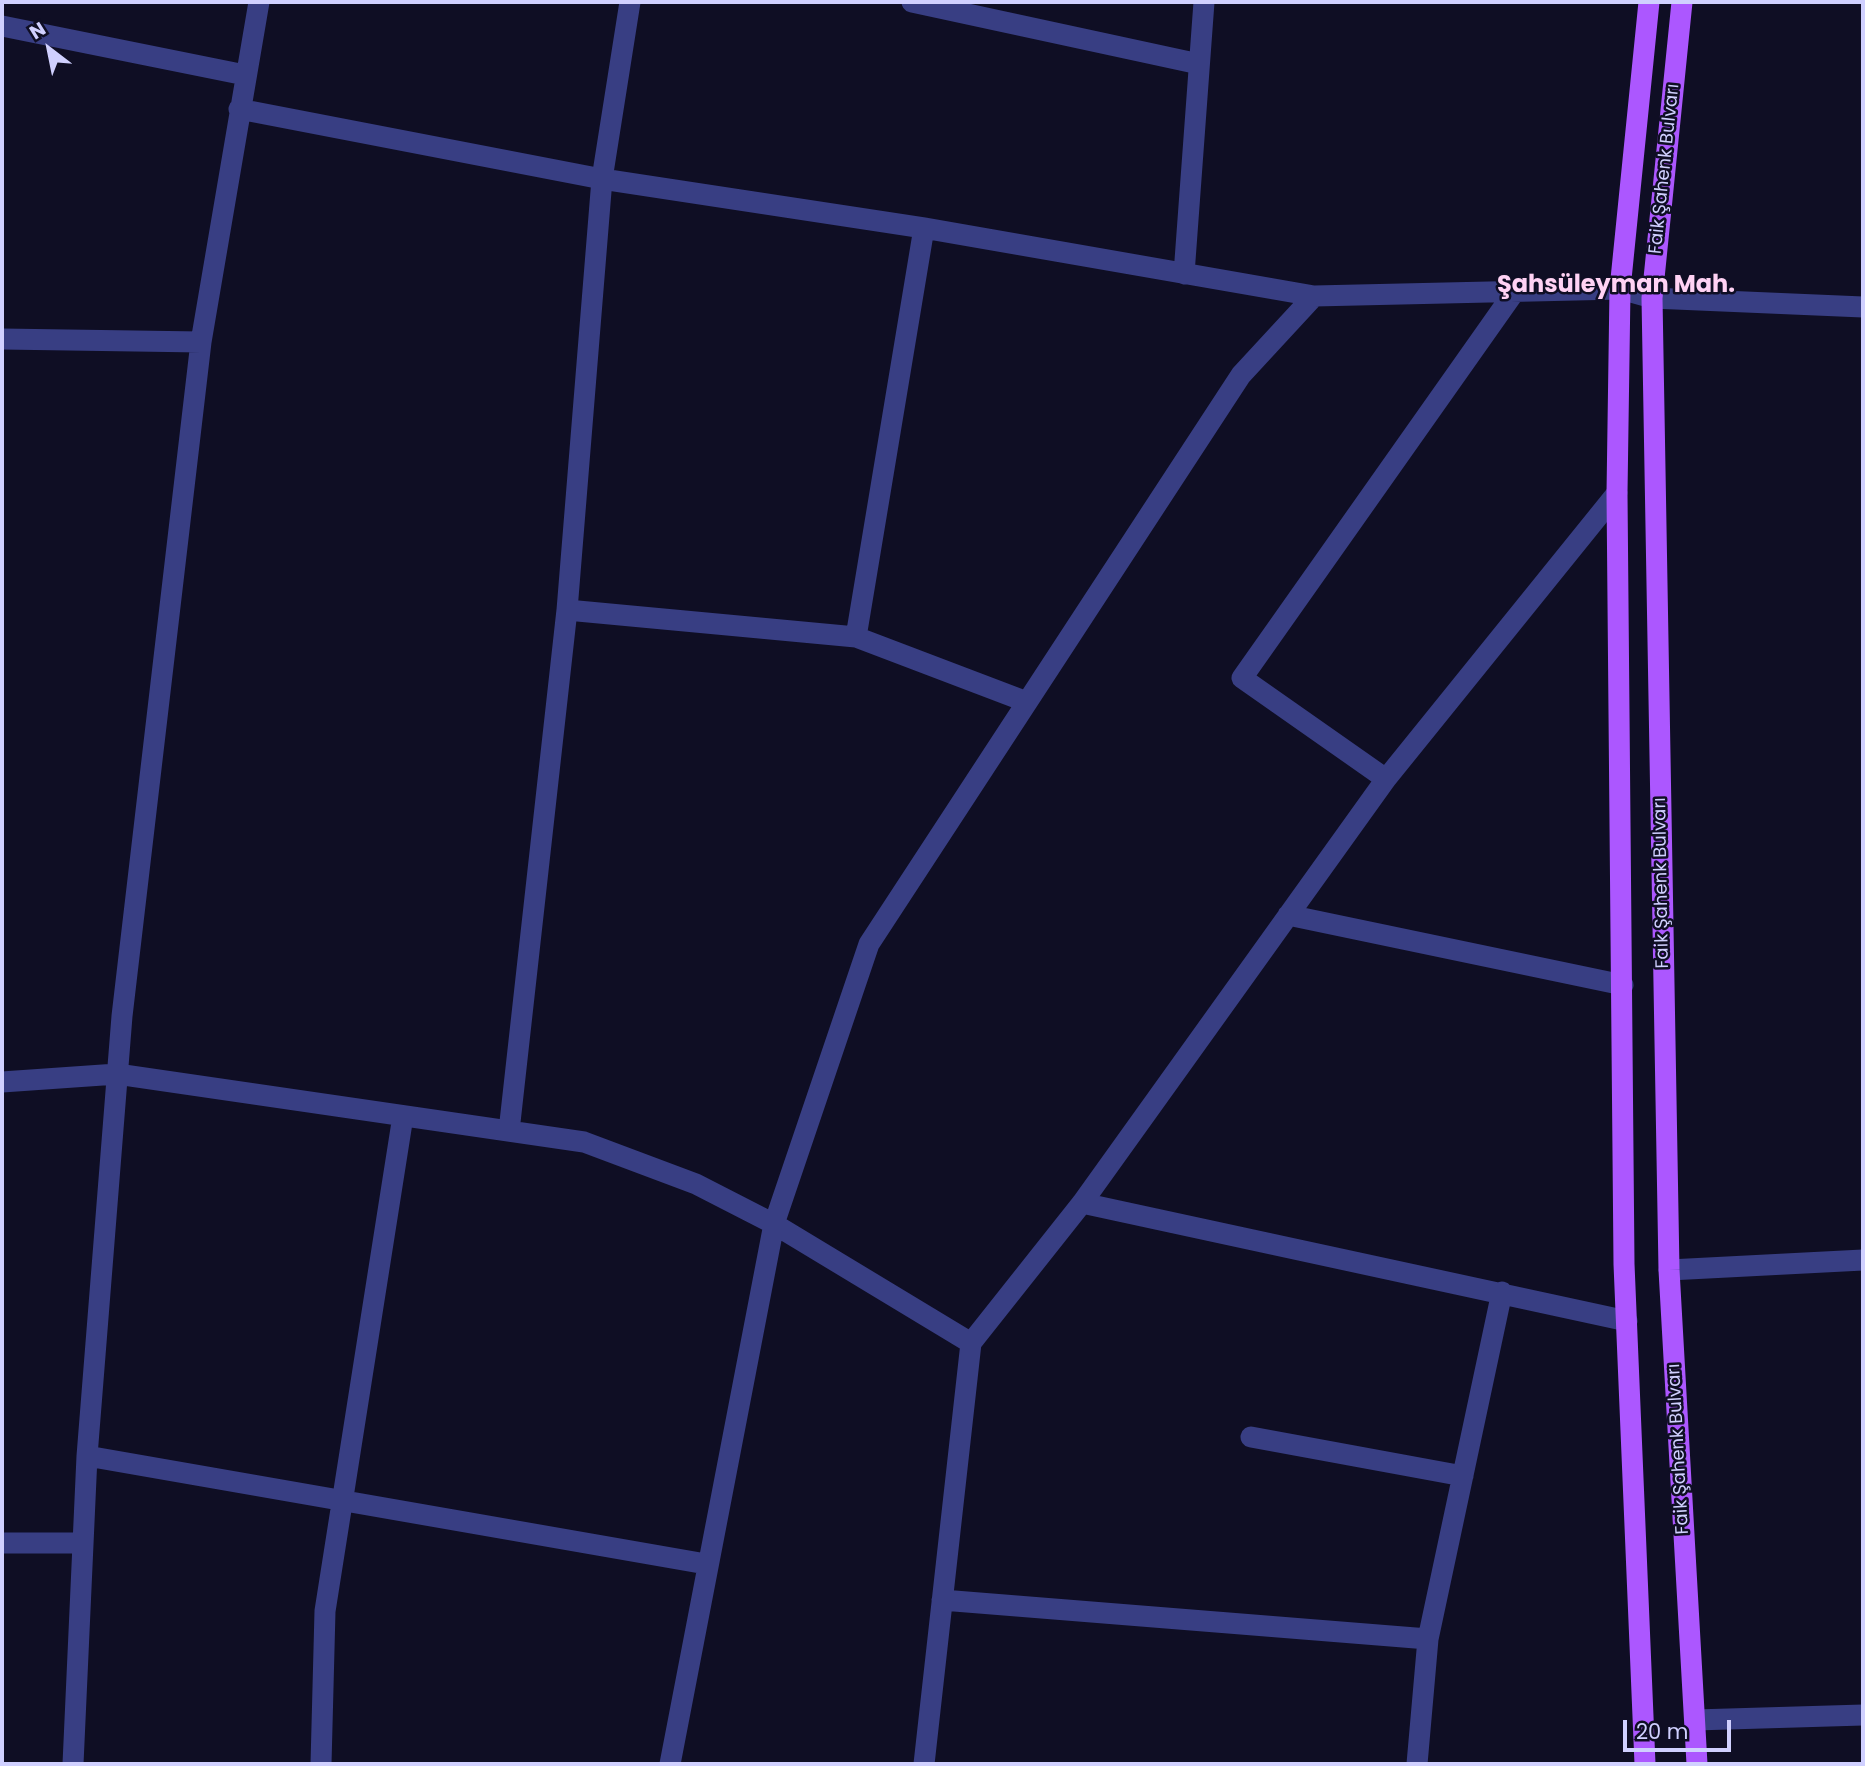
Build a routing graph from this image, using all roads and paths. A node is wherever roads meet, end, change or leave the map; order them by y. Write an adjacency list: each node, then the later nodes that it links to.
1 (259, 2): 9 (street)
2 (630, 2): 11 (street)
3 (912, 2): 8 (street)
4 (1204, 2): 8 (street)
5 (1649, 2): 14 (main road, Faik Şahenk Bulvarı)
6 (1682, 2): 17 (main road, Faik Şahenk Bulvarı)
7 (2, 26): 9 (street)
8 (1199, 64): 13 (street)
9 (245, 75): 10 (street)
10 (239, 109): 11 (street); 20 (street)
11 (602, 179): 12 (street); 22 (street)
12 (924, 228): 13 (street); 23 (street)
13 (1184, 274): 16 (street)
14 (1620, 289): 15 (street); 17 (street); 21 (main road, Faik Şahenk Bulvarı)
15 (1515, 291): 16 (street); 25 (street)
16 (1314, 296): 24 (street)
17 (1652, 298): 18 (street); 35 (main road, Faik Şahenk Bulvarı)
18 (1863, 307)
19 (2, 339): 20 (street)
20 (201, 342): 28 (street)
21 (1617, 493): 25 (street); 27 (main road, Faik Şahenk Bulvarı)
22 (567, 610): 23 (street); 31 (street)
23 (856, 637): 24 (street)
24 (1027, 702): 33 (street)
25 (1385, 779): 26 (street)
26 (1288, 915): 27 (street); 32 (street)
27 (1623, 985): 37 (main road, Faik Şahenk Bulvarı)
28 (117, 1074): 29 (street); 30 (street); 40 (street)
29 (2, 1082)
30 (403, 1116): 31 (street); 42 (street)
31 (509, 1131): 33 (street)
32 (1082, 1203): 36 (street); 38 (street)
33 (774, 1224): 38 (street); 45 (street)
34 (1863, 1260): 35 (street)
35 (1669, 1270): 49 (main road, Faik Şahenk Bulvarı)
36 (1502, 1292): 37 (street); 41 (street)
37 (1627, 1321): 55 (main road, Faik Şahenk Bulvarı)
38 (971, 1343): 46 (street)
39 (1251, 1437): 41 (street)
40 (87, 1456): 42 (street); 44 (street)
41 (1463, 1476): 47 (street)
42 (342, 1500): 45 (street); 51 (street)
43 (2, 1542): 44 (street)
44 (83, 1543): 50 (street)
45 (706, 1564): 52 (street)
46 (942, 1600): 47 (street); 53 (street)
47 (1428, 1639): 54 (street)
48 (1863, 1715): 49 (street)
49 (1695, 1720): 56 (main road, Faik Şahenk Bulvarı)
50 (73, 1764)
51 (321, 1764)
52 (670, 1764)
53 (924, 1764)
54 (1417, 1764)
55 (1645, 1764)
56 (1697, 1764)

